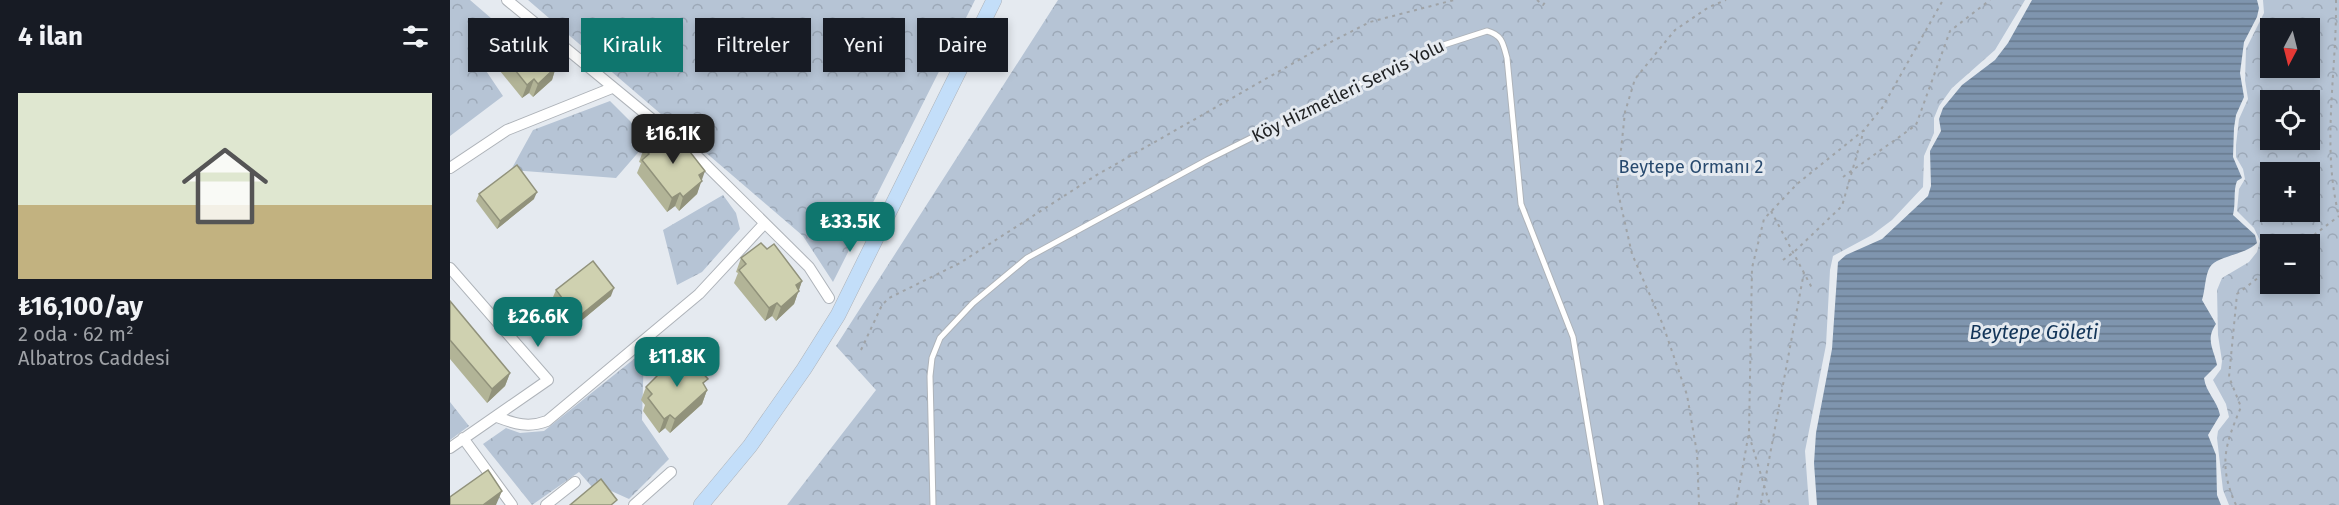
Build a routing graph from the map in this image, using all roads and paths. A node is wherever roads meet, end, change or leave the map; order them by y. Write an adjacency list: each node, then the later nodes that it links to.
1 (507, 0): 10 (street)
2 (994, 0): 38 (main road)
3 (1454, 0): 26 (path)
4 (1537, 0): 5 (path)
5 (1547, 0)
6 (1726, 0): 41 (path)
7 (1943, 0): 11 (path)
8 (1990, 0): 13 (path)
9 (2336, 0): 16 (path)
10 (612, 87): 12 (street); 17 (street)
11 (1864, 130): 13 (path); 15 (path)
12 (450, 168)
13 (1853, 170): 14 (path); 19 (path)
14 (1843, 177)
15 (1771, 211): 19 (path); 28 (path)
16 (2339, 216): 18 (path)
17 (764, 224): 25 (street); 27 (street)
18 (2315, 234)
19 (1794, 252): 20 (path); 22 (path)
20 (1783, 260)
21 (450, 268): 27 (street)
22 (1804, 272): 24 (path); 33 (path)
23 (2260, 276): 44 (path)
24 (1812, 288)
25 (829, 298)
26 (861, 350)
27 (497, 417): 29 (street)
28 (1749, 432): 33 (path); 42 (path)
29 (463, 438): 30 (street); 35 (street)
30 (450, 448)
31 (671, 472): 37 (street)
32 (575, 482): 36 (street)
33 (1764, 486): 34 (path); 43 (path)
34 (1761, 502)
35 (512, 505)
36 (546, 505)
37 (634, 505)
38 (701, 505)
39 (933, 505): 40 (lane, Köy Hizmetleri Servis Yolu)
40 (1601, 505)
41 (1699, 505)
42 (1736, 505)
43 (1770, 505)
44 (2236, 505)

